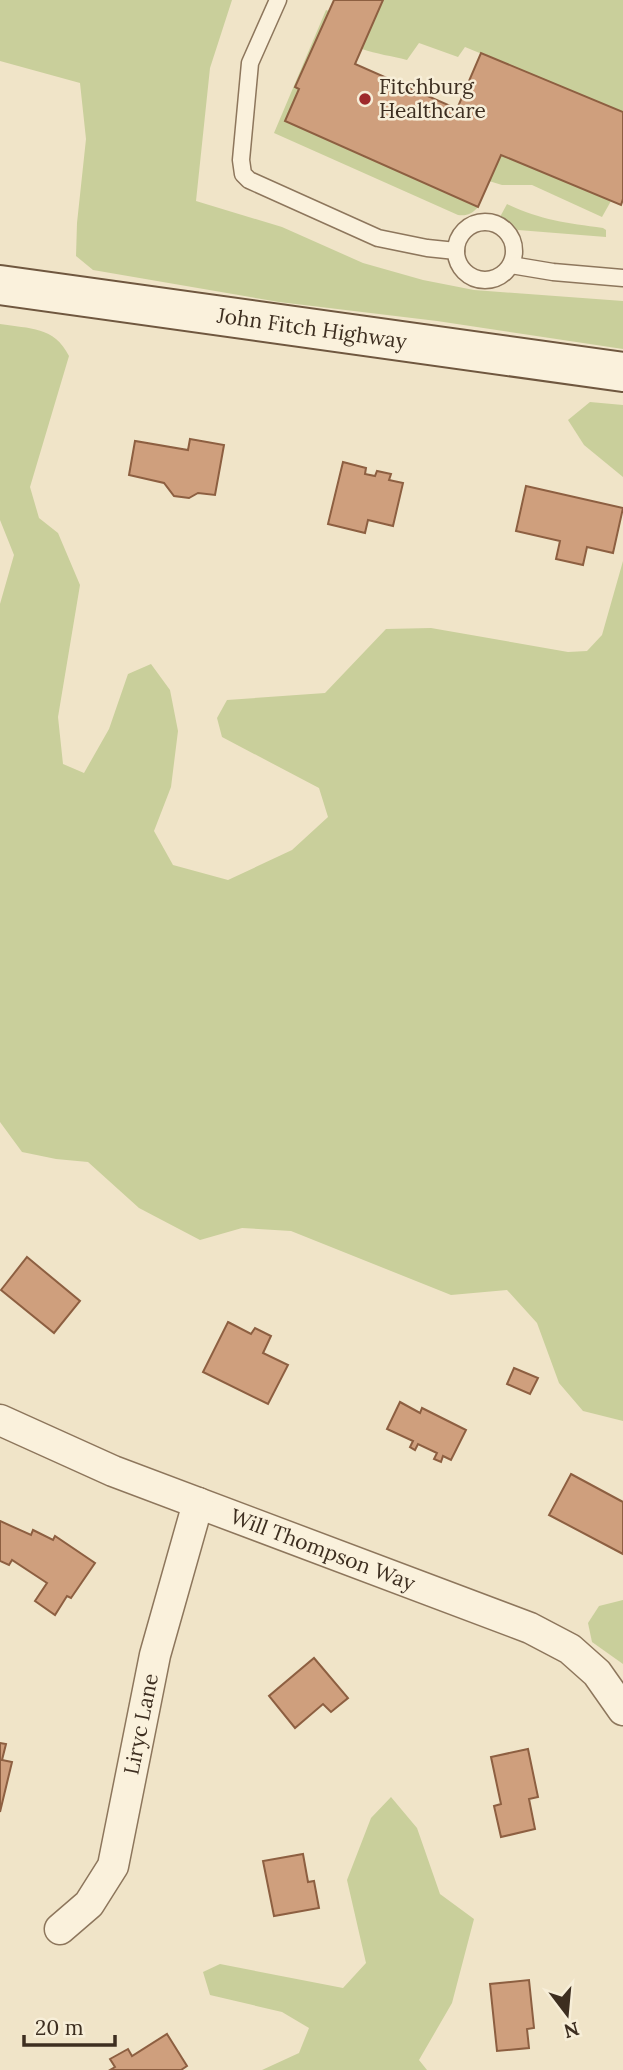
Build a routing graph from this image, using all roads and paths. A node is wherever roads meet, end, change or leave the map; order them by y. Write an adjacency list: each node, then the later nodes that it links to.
1 (278, 0): 2 (lane)
2 (456, 251): 3 (lane); 3 (lane)
3 (511, 265): 4 (lane)
4 (623, 278)
5 (0, 285): 6 (main road, John Fitch Highway)
6 (623, 372)
7 (0, 1420): 8 (street, Will Thompson Way)
8 (198, 1503): 9 (street, Will Thompson Way); 10 (street, Liryc Lane)
9 (623, 1710)
10 (60, 1929)

